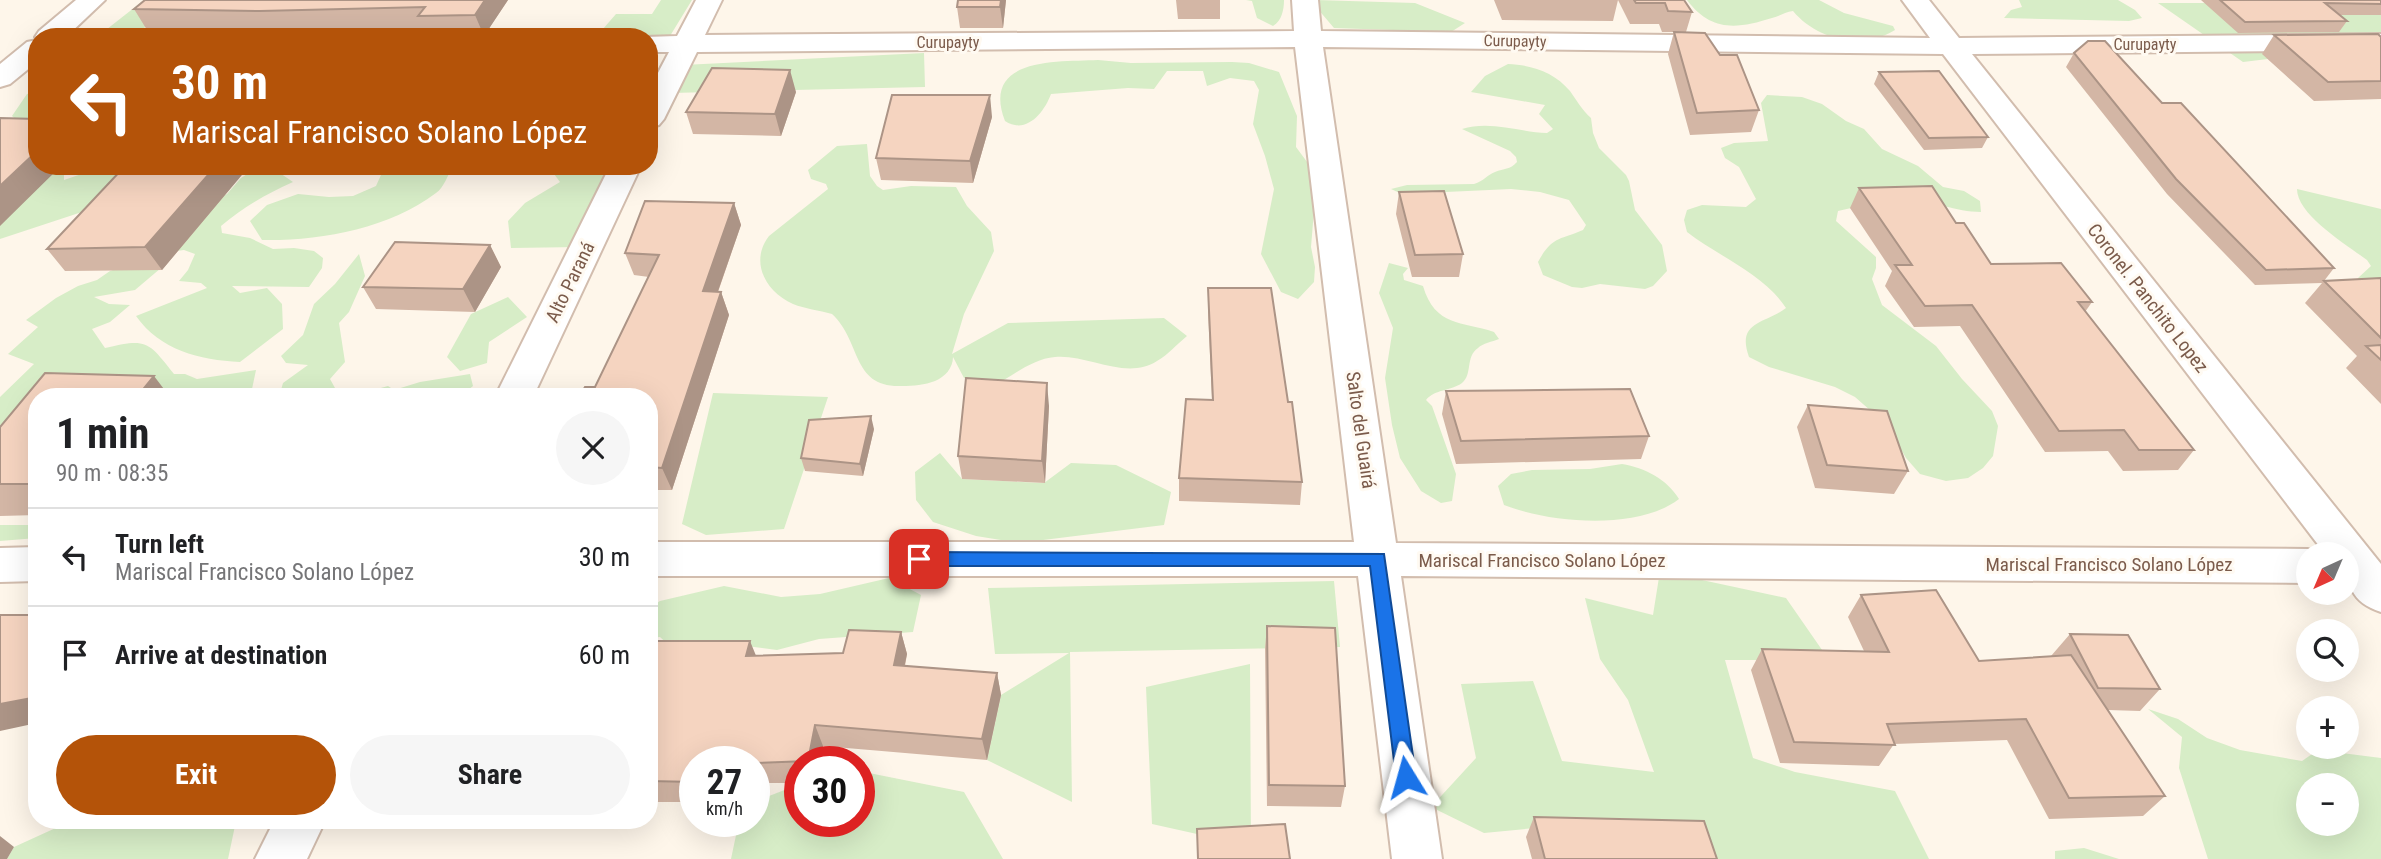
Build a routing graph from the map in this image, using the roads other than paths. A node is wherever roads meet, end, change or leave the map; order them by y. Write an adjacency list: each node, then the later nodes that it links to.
1 (92, 0): 5 (street)
2 (709, 0): 9 (street)
3 (1305, 0): 6 (street, Salto del Guairá)
4 (1915, 0): 10 (street, Coronel. Panchito Lopez)
5 (60, 28)
6 (1308, 39): 9 (street, Curupayty); 10 (street, Curupayty); 19 (street, Salto del Guairá)
7 (2381, 42): 10 (street, Curupayty)
8 (658, 44): 9 (street, Curupayty)
9 (685, 44): 15 (street)
10 (1950, 46): 23 (street, Coronel. Panchito Lopez)
11 (28, 47): 12 (street)
12 (0, 50)
13 (28, 55): 14 (street)
14 (0, 78)
15 (658, 100)
16 (622, 175): 17 (street, Alto Paraná)
17 (518, 388)
18 (658, 559): 19 (street, Mariscal Francisco Solano López)
19 (1378, 559): 22 (street, Mariscal Francisco Solano López); 26 (street, Salto del Guairá)
20 (28, 564): 21 (street)
21 (0, 565)
22 (2296, 566)
23 (2367, 573)
24 (296, 829): 25 (street)
25 (280, 859)
26 (1417, 859)

